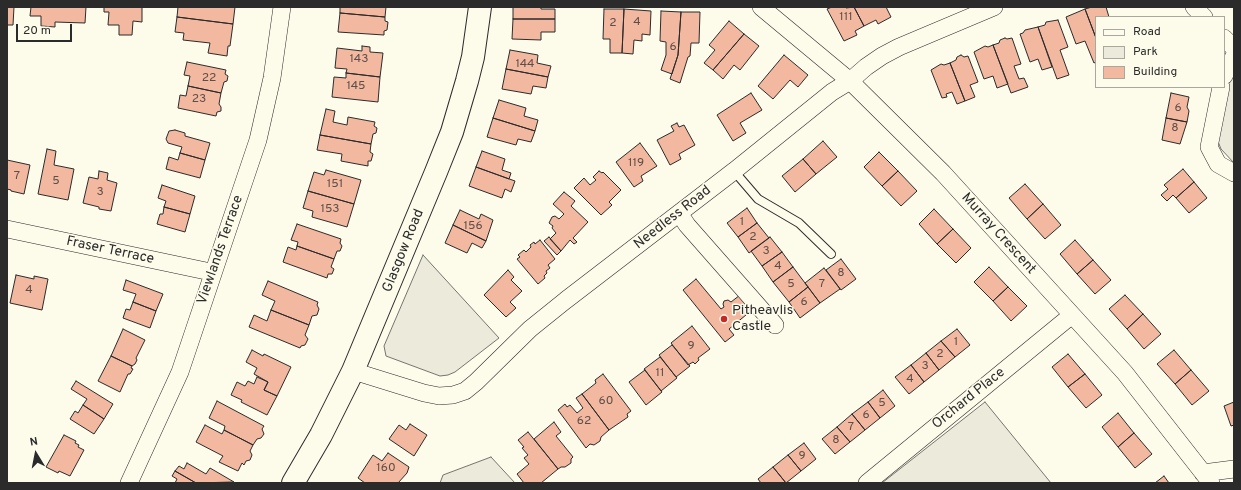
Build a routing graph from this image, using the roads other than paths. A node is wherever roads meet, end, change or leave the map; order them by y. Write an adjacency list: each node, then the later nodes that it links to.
1 (282, 7): 18 (street, Viewlands Terrace)
2 (480, 7): 21 (main road, Glasgow Road)
3 (761, 7): 11 (street, Murray Crescent)
4 (994, 7): 11 (street, Needless Road)
5 (1194, 7): 6 (street)
6 (1203, 16)
7 (1225, 39): 8 (street)
8 (1234, 48)
9 (1234, 56): 10 (street)
10 (1225, 74)
11 (850, 82): 13 (street, Needless Road); 19 (street, Murray Crescent)
12 (1221, 88): 14 (street)
13 (734, 171): 15 (street, Needless Road); 17 (lane)
14 (1234, 173)
15 (679, 213): 20 (street); 21 (street, Needless Road)
16 (7, 229): 18 (street, Fraser Terrace)
17 (831, 254)
18 (213, 274): 24 (street, Viewlands Terrace)
19 (1072, 315): 23 (street, Murray Crescent); 26 (street, Orchard Place)
20 (775, 325)
21 (353, 371): 25 (main road, Glasgow Road)
22 (1234, 469): 23 (street)
23 (1207, 478)
24 (128, 483)
25 (293, 483)
26 (867, 483)

